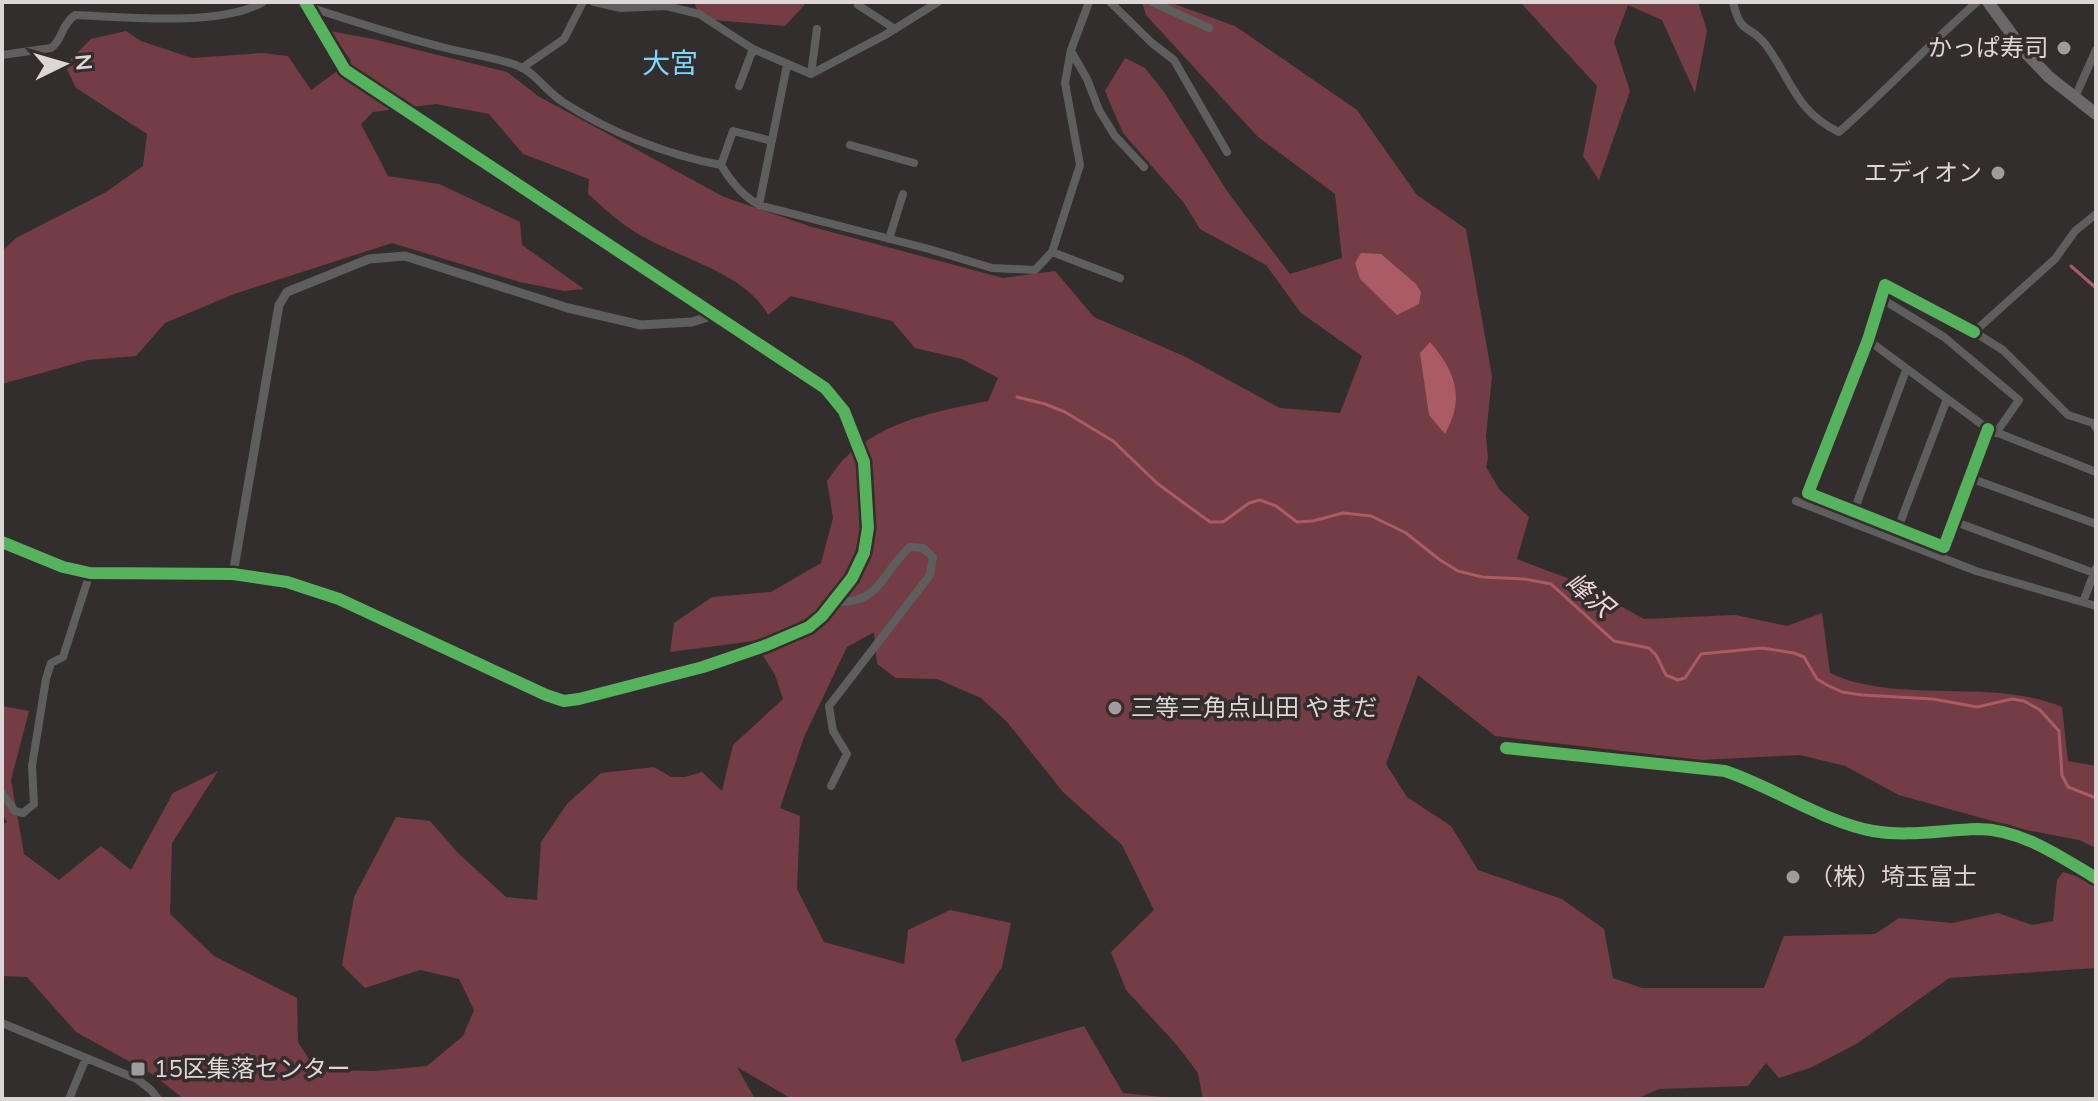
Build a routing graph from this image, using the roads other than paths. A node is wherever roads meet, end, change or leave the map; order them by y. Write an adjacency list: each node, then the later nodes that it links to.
1 (263, 2): 19 (street)
2 (583, 2): 21 (street)
3 (594, 2): 16 (street)
4 (938, 2): 15 (street)
5 (1089, 2): 17 (street)
6 (1110, 2): 28 (street)
7 (1152, 2): 13 (street)
8 (1733, 2): 9 (street)
9 (1977, 2)
10 (1988, 2): 24 (highway)
11 (307, 5): 21 (street); 39 (street)
12 (858, 5): 15 (street)
13 (1209, 28)
14 (817, 29): 22 (street)
15 (895, 29): 22 (street)
16 (753, 49): 20 (street); 23 (street)
17 (1071, 50): 31 (street); 36 (street)
18 (2096, 50): 24 (street)
19 (2, 55)
20 (787, 65): 22 (street); 26 (street)
21 (522, 68): 30 (street)
22 (811, 74)
23 (739, 86)
24 (2075, 97): 25 (highway)
25 (2096, 114)
26 (772, 141): 30 (street); 33 (street)
27 (850, 145): 29 (street)
28 (1227, 152)
29 (914, 163)
30 (721, 165): 33 (street)
31 (1144, 167)
32 (903, 194): 35 (street)
33 (759, 205): 35 (street)
34 (2096, 214): 40 (street)
35 (889, 239): 36 (street)
36 (1052, 252): 37 (street)
37 (1120, 278)
38 (1882, 299): 40 (street); 41 (street); 45 (street)
39 (714, 315): 56 (street); 57 (street)
40 (1974, 332): 44 (street)
41 (1868, 340): 42 (street); 49 (street)
42 (1906, 370): 43 (street); 49 (street)
43 (1947, 399): 45 (street); 52 (street)
44 (2096, 428)
45 (1992, 431): 46 (street); 47 (street)
46 (2096, 472)
47 (1970, 478): 50 (street); 51 (street)
48 (1796, 501): 58 (street)
49 (1854, 511): 52 (street)
50 (1953, 521): 52 (street); 54 (street)
51 (2096, 524)
52 (1898, 528)
53 (2, 542): 55 (street)
54 (2095, 570): 58 (street)
55 (90, 573): 56 (street); 62 (street)
56 (233, 574): 57 (street)
57 (833, 602): 61 (street)
58 (2083, 602): 59 (street)
59 (2096, 606)
60 (1506, 748): 63 (street)
61 (831, 786)
62 (2, 793)
63 (2096, 878)
64 (2, 1023): 65 (street)
65 (86, 1058): 66 (street); 67 (street)
66 (69, 1099)
67 (158, 1099)

